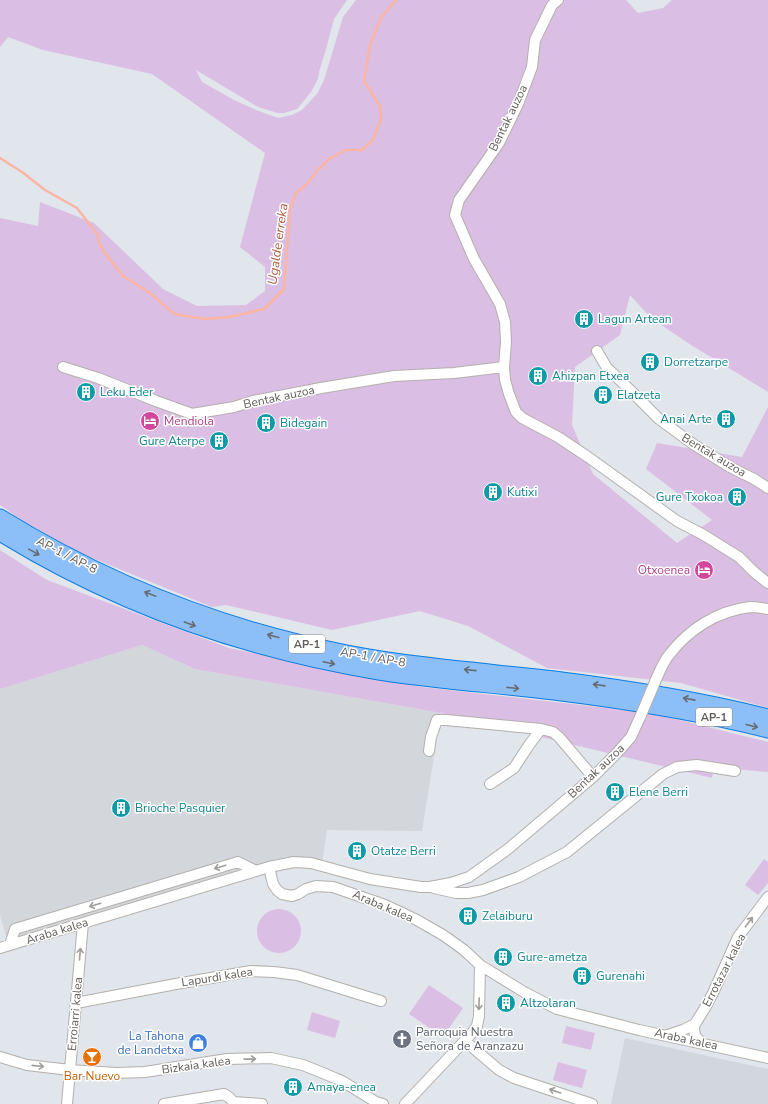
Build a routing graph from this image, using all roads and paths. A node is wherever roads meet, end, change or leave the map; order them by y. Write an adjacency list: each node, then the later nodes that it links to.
1 (558, 0): 4 (street, Bentak auzoa)
2 (597, 351): 5 (street, Bentak auzoa)
3 (63, 366): 4 (street, Bentak auzoa)
4 (504, 367): 8 (street, Bentak auzoa)
5 (768, 488)
6 (0, 518): 10 (highway, AP-1 / AP-8 / AP-1, one-way to 6)
7 (0, 533): 12 (highway, AP-1 / AP-8 / AP-1, one-way to 12)
8 (768, 583)
9 (768, 609): 15 (street, Bentak auzoa, bridge)
10 (768, 717)
11 (541, 729): 13 (street); 15 (street); 16 (street)
12 (768, 730)
13 (429, 751)
14 (735, 771): 19 (street, Bentak auzoa)
15 (593, 777): 19 (street, Bentak auzoa)
16 (490, 784)
17 (269, 867): 18 (street, Araba kalea); 19 (street, Bentak auzoa); 24 (street, Araba kalea)
18 (256, 871): 21 (street, Araba kalea); 22 (street, one-way to 22)
19 (430, 887)
20 (768, 897): 27 (street, Errotazar kalea, one-way to 20)
21 (83, 923): 22 (street, Araba kalea); 26 (street, Erroiarri kalea, one-way to 21)
22 (10, 945): 23 (street, Araba kalea)
23 (0, 948)
24 (480, 965): 28 (street, Araba kalea); 29 (street, one-way to 29)
25 (381, 1001): 26 (street, Lapurdi kalea)
26 (76, 1003): 33 (street, Erroiarri kalea)
27 (695, 1024): 28 (street); 30 (street)
28 (668, 1035): 30 (street, Araba kalea)
29 (465, 1041): 38 (street); 39 (street, one-way to 29)
30 (701, 1042): 32 (street, Araba kalea)
31 (0, 1057): 33 (street, Bizkaia kalea, one-way to 33)
32 (768, 1058)
33 (70, 1070): 34 (street, Erroiarri kalea); 37 (street, Bizkaia kalea, one-way to 37)
34 (68, 1104)
35 (164, 1104): 36 (street)
36 (262, 1104)
37 (383, 1104)
38 (406, 1104)
39 (592, 1104)

